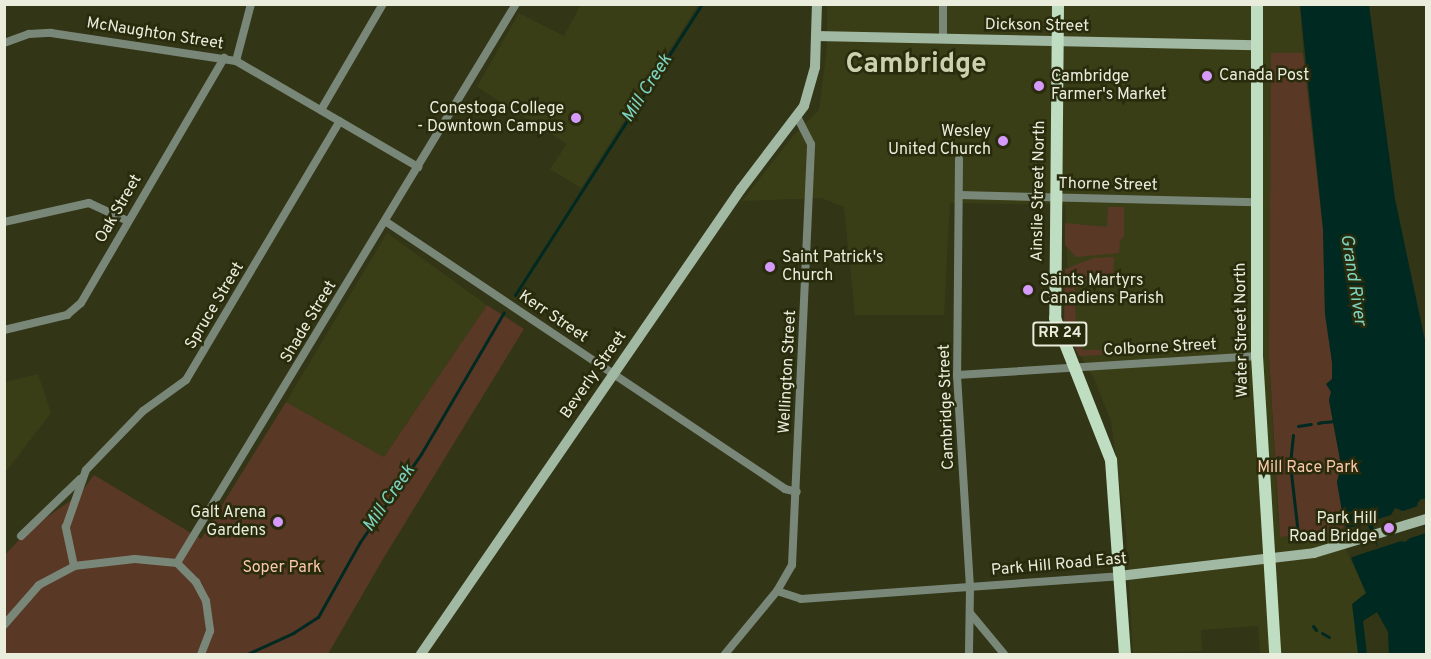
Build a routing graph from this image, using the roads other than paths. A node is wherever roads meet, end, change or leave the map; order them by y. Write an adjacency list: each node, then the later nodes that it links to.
1 (251, 4): 14 (street)
2 (383, 4): 15 (street)
3 (516, 4): 19 (street, Shade Street)
4 (817, 4): 8 (street)
5 (944, 4): 9 (street)
6 (1058, 4): 10 (main road, Ainslie Street North / RR 24)
7 (1257, 4): 12 (main road, Water Street North)
8 (816, 36): 9 (street, Dickson Street); 16 (street)
9 (943, 39): 10 (street, Dickson Street)
10 (1058, 41): 12 (street, Dickson Street); 21 (main road, Ainslie Street North / RR 24)
11 (4, 43): 13 (street, McNaughton Street)
12 (1256, 45): 22 (main road, Water Street North)
13 (224, 58): 14 (street, McNaughton Street); 23 (street, Oak Street)
14 (236, 61): 15 (street, McNaughton Street)
15 (321, 110): 17 (street, McNaughton Street)
16 (797, 116): 29 (street, Beverly Street); 32 (street, Wellington Street)
17 (340, 121): 19 (street, McNaughton Street); 31 (street, Spruce Street)
18 (960, 159): 20 (street, Cambridge Street)
19 (418, 167): 24 (street, Shade Street)
20 (959, 195): 21 (street, Thorne Street); 30 (street, Cambridge Street)
21 (1056, 197): 22 (street, Thorne Street); 28 (main road, Ainslie Street North / RR 24)
22 (1256, 202): 27 (main road, Water Street North)
23 (128, 220): 25 (street); 26 (street, Oak Street)
24 (385, 221): 29 (street, Kerr Street); 36 (street, Shade Street)
25 (4, 222)
26 (4, 330)
27 (1257, 356): 28 (street, Colborne Street); 35 (main road, Water Street North)
28 (1072, 367): 30 (street, Colborne Street); 38 (main road, Ainslie Street North / RR 24)
29 (613, 374): 32 (street, Kerr Street); 44 (street, Beverly Street)
30 (957, 375): 39 (street, Cambridge Street)
31 (82, 478): 34 (street, Spruce Street); 37 (street, Spruce Street)
32 (797, 492): 40 (street, Wellington Street)
33 (1426, 519): 35 (street, Park Hill Road East)
34 (21, 536)
35 (1269, 561): 38 (street, Park Hill Road East); 49 (main road, Water Street North)
36 (177, 563): 37 (street); 43 (street)
37 (75, 566): 42 (street)
38 (1119, 576): 39 (street, Park Hill Road East); 48 (main road, Ainslie Street North / RR 24)
39 (970, 588): 40 (street, Park Hill Road East); 41 (street, Cambridge Street)
40 (777, 591): 45 (street, Wellington Street)
41 (970, 613): 46 (street, Cambridge Street); 47 (street)
42 (4, 625)
43 (201, 654)
44 (421, 654)
45 (725, 654)
46 (969, 654)
47 (1004, 654)
48 (1125, 654)
49 (1275, 654)

